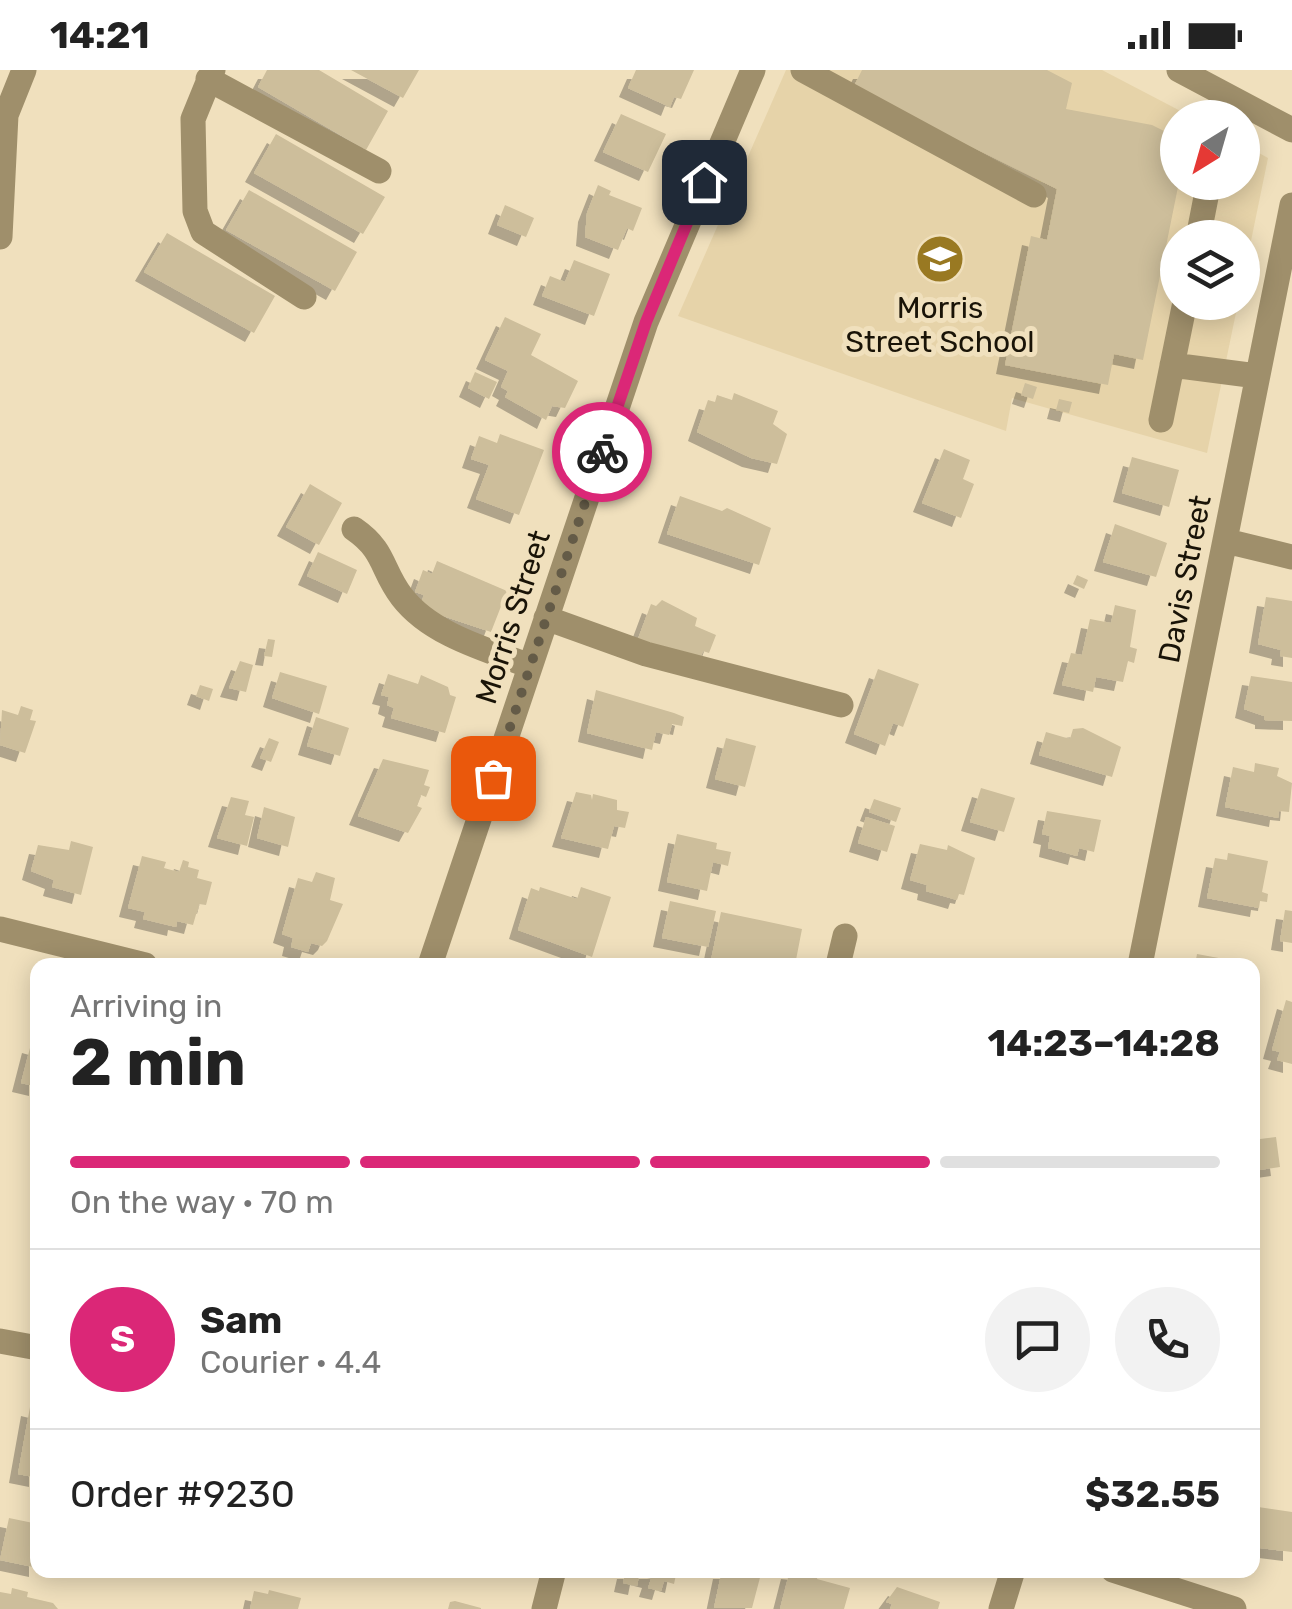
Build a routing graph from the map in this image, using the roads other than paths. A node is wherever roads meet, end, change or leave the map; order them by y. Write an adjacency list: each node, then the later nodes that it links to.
1 (24, 70): 12 (street)
2 (753, 70): 21 (street, Morris Street)
3 (803, 70): 10 (street)
4 (1179, 70): 6 (street)
5 (210, 74): 9 (street); 13 (street)
6 (1216, 100)
7 (1260, 119): 8 (street)
8 (1292, 130)
9 (380, 171)
10 (1034, 195)
11 (1292, 206): 16 (street, Davis Street)
12 (0, 237)
13 (304, 297)
14 (1181, 320): 15 (street)
15 (1172, 365): 16 (street); 17 (street)
16 (1257, 376): 19 (street, Davis Street)
17 (1161, 420)
18 (354, 529): 22 (street)
19 (1226, 541): 20 (street); 29 (street, Davis Street)
20 (1292, 557)
21 (546, 618): 22 (street, Morris Street); 23 (street)
22 (530, 666): 27 (street, Morris Street)
23 (841, 705)
24 (0, 929): 26 (street)
25 (845, 936): 28 (street)
26 (117, 958)
27 (432, 958)
28 (840, 958)
29 (1141, 958)
30 (0, 1341): 31 (street)
31 (30, 1347)
32 (552, 1578): 35 (street)
33 (1010, 1578): 36 (street)
34 (1138, 1578): 37 (street)
35 (544, 1609)
36 (1000, 1609)
37 (1234, 1609)

